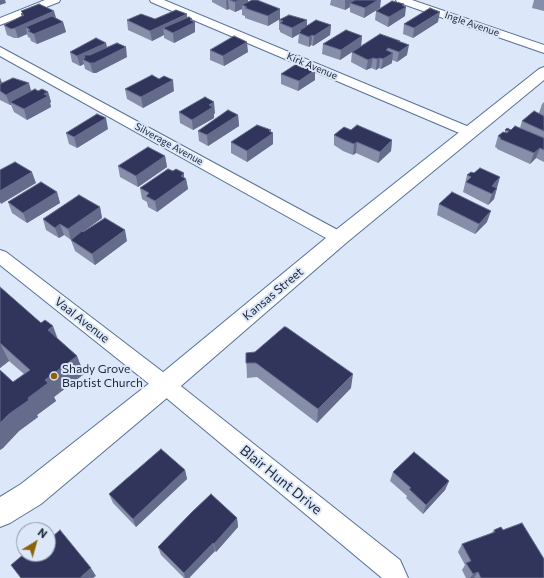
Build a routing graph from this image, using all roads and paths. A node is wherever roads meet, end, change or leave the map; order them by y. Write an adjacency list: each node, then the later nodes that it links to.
1 (56, 0): 4 (street)
2 (155, 0): 8 (street, Kirk Avenue)
3 (401, 0): 5 (street, Ingle Avenue)
4 (0, 22)
5 (544, 49)
6 (0, 51): 9 (street, Silverage Avenue)
7 (544, 72): 8 (street, Kansas Street)
8 (469, 132): 9 (street, Kansas Street)
9 (339, 238): 11 (street, Kansas Street)
10 (0, 256): 11 (street, Vaal Avenue)
11 (164, 385): 12 (street, Kansas Street); 13 (street, Blair Hunt Drive)
12 (0, 513)
13 (396, 578)

